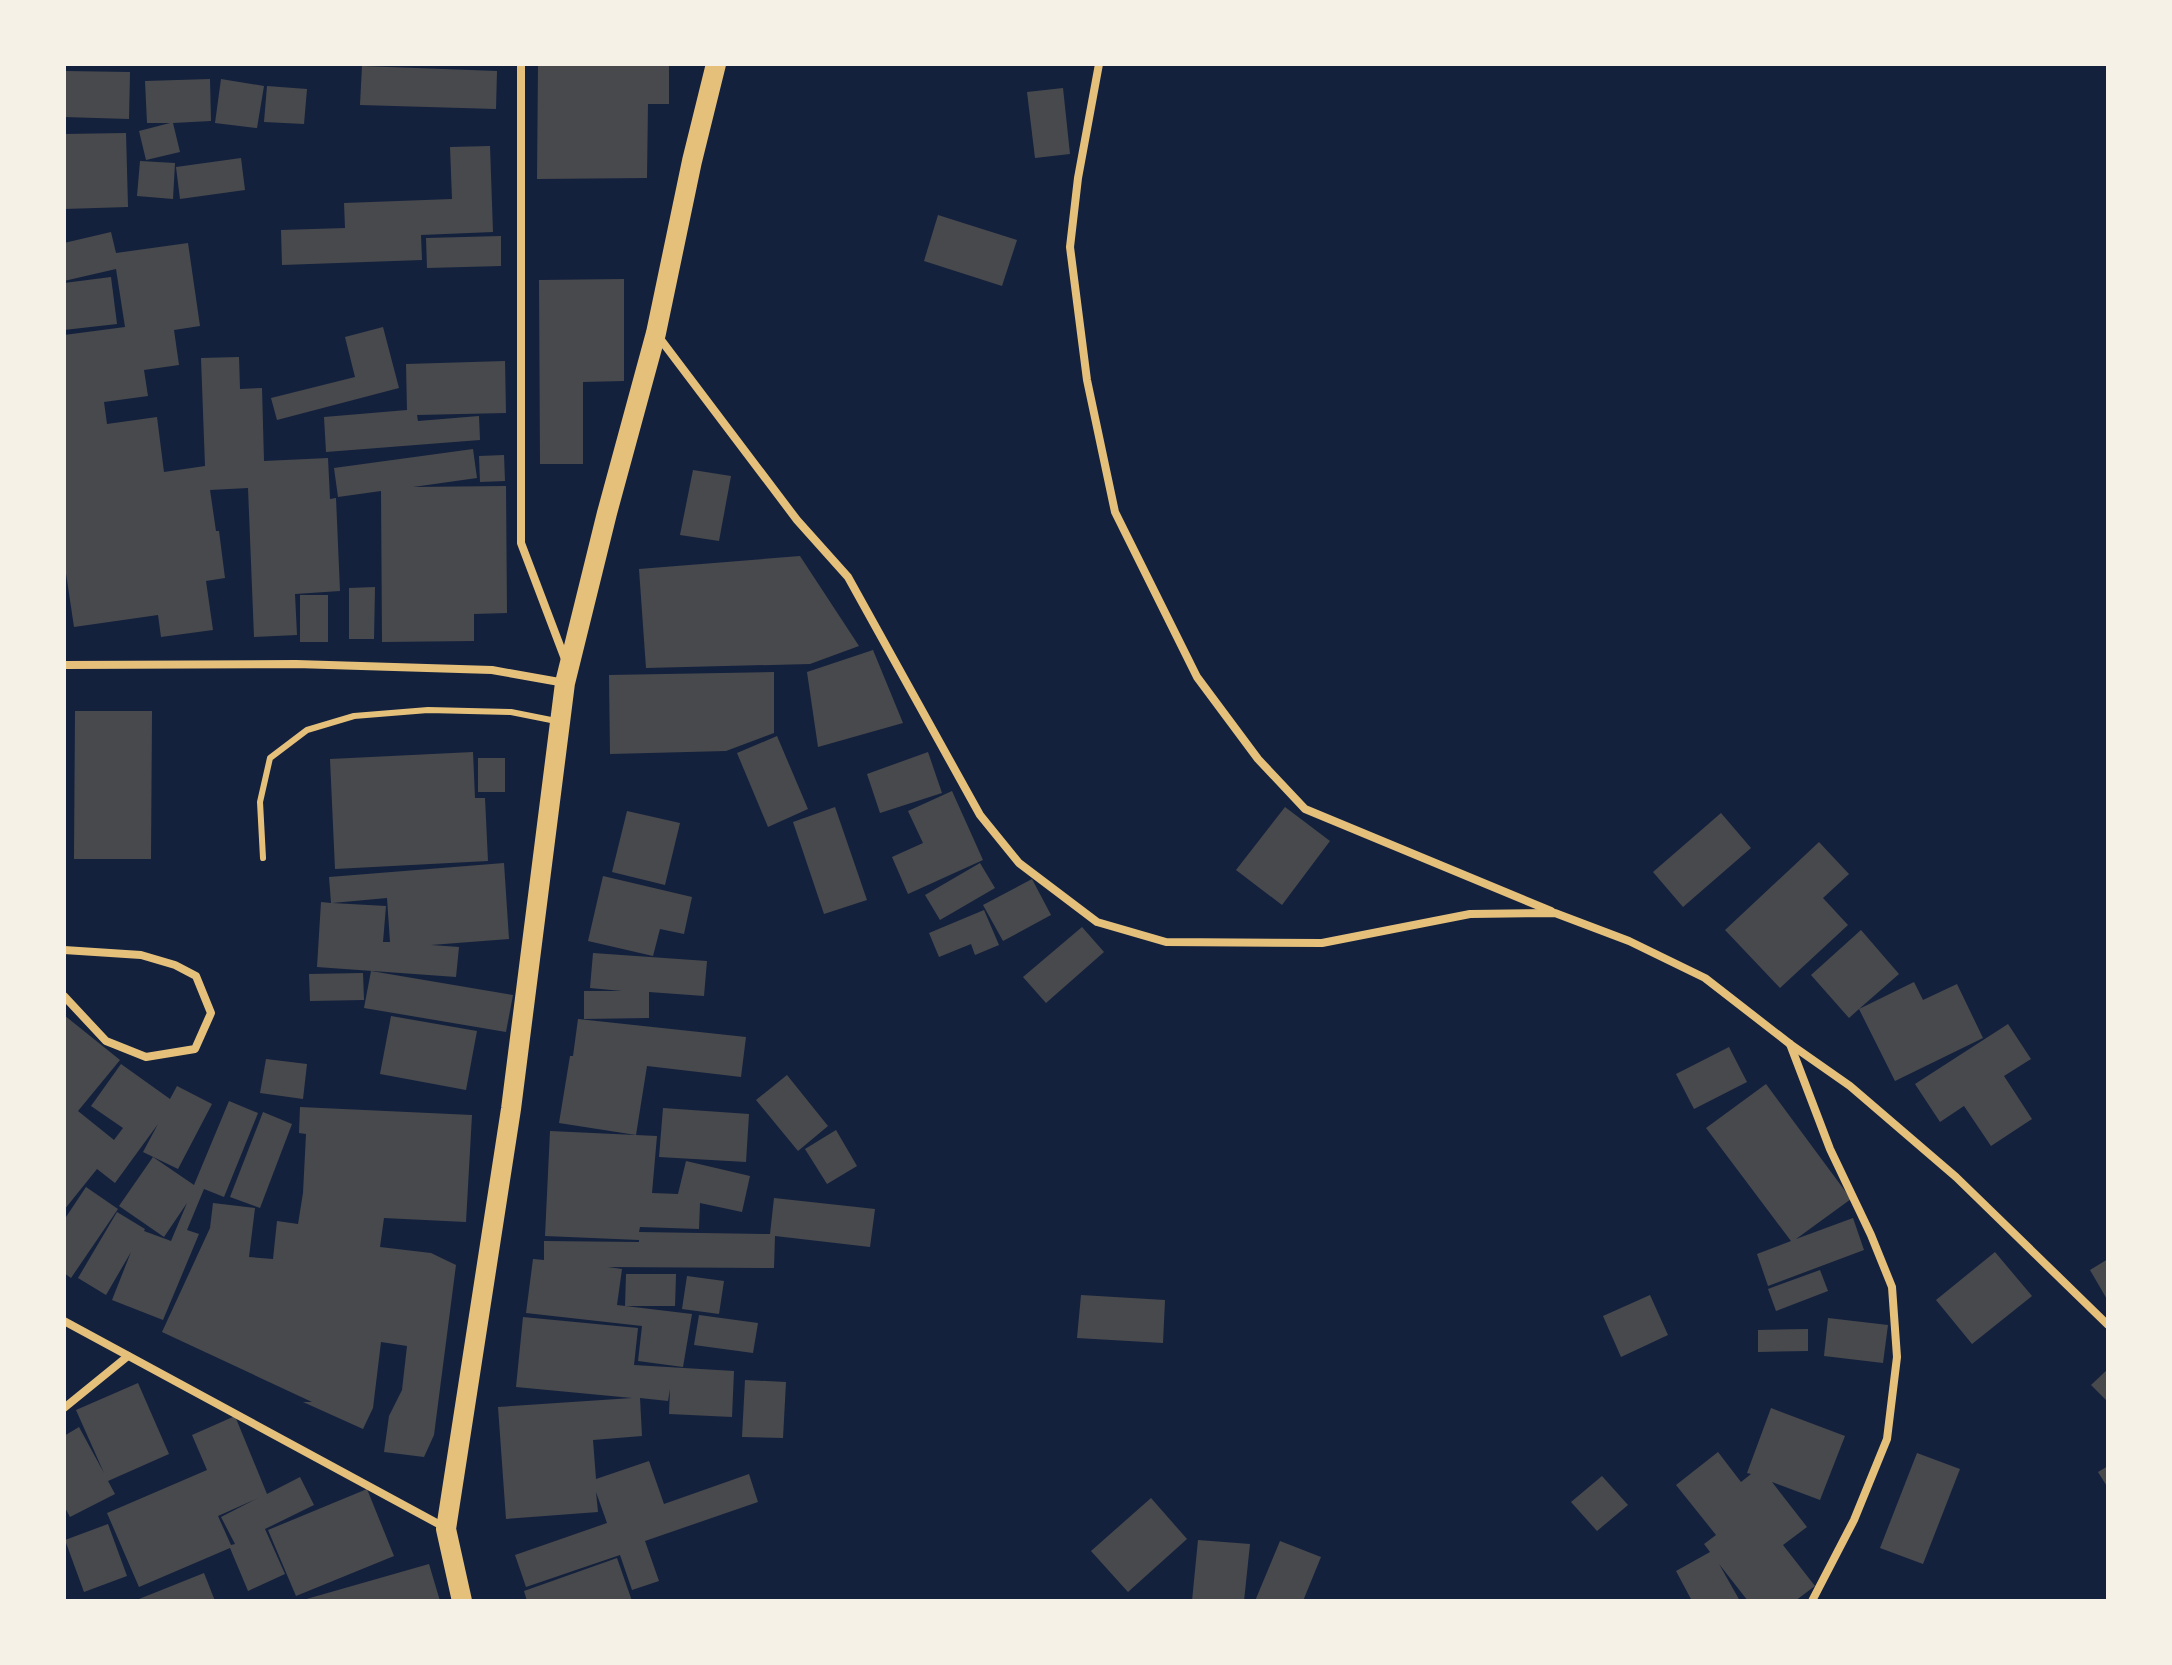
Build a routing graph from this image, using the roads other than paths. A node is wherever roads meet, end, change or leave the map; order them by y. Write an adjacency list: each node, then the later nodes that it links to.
1 (521, 64): 6 (street)
2 (716, 64): 4 (main road)
3 (1099, 64): 9 (street)
4 (656, 333): 6 (main road); 9 (street)
5 (64, 665): 6 (street)
6 (567, 675): 7 (main road)
7 (560, 722): 8 (lane); 17 (main road)
8 (263, 858)
9 (1555, 913): 12 (street)
10 (64, 950): 11 (street)
11 (64, 996)
12 (1790, 1044): 14 (street); 19 (street)
13 (64, 1321): 15 (street)
14 (2108, 1325)
15 (128, 1356): 16 (street); 17 (street)
16 (64, 1408)
17 (446, 1529): 18 (main road)
18 (462, 1601)
19 (1812, 1601)

